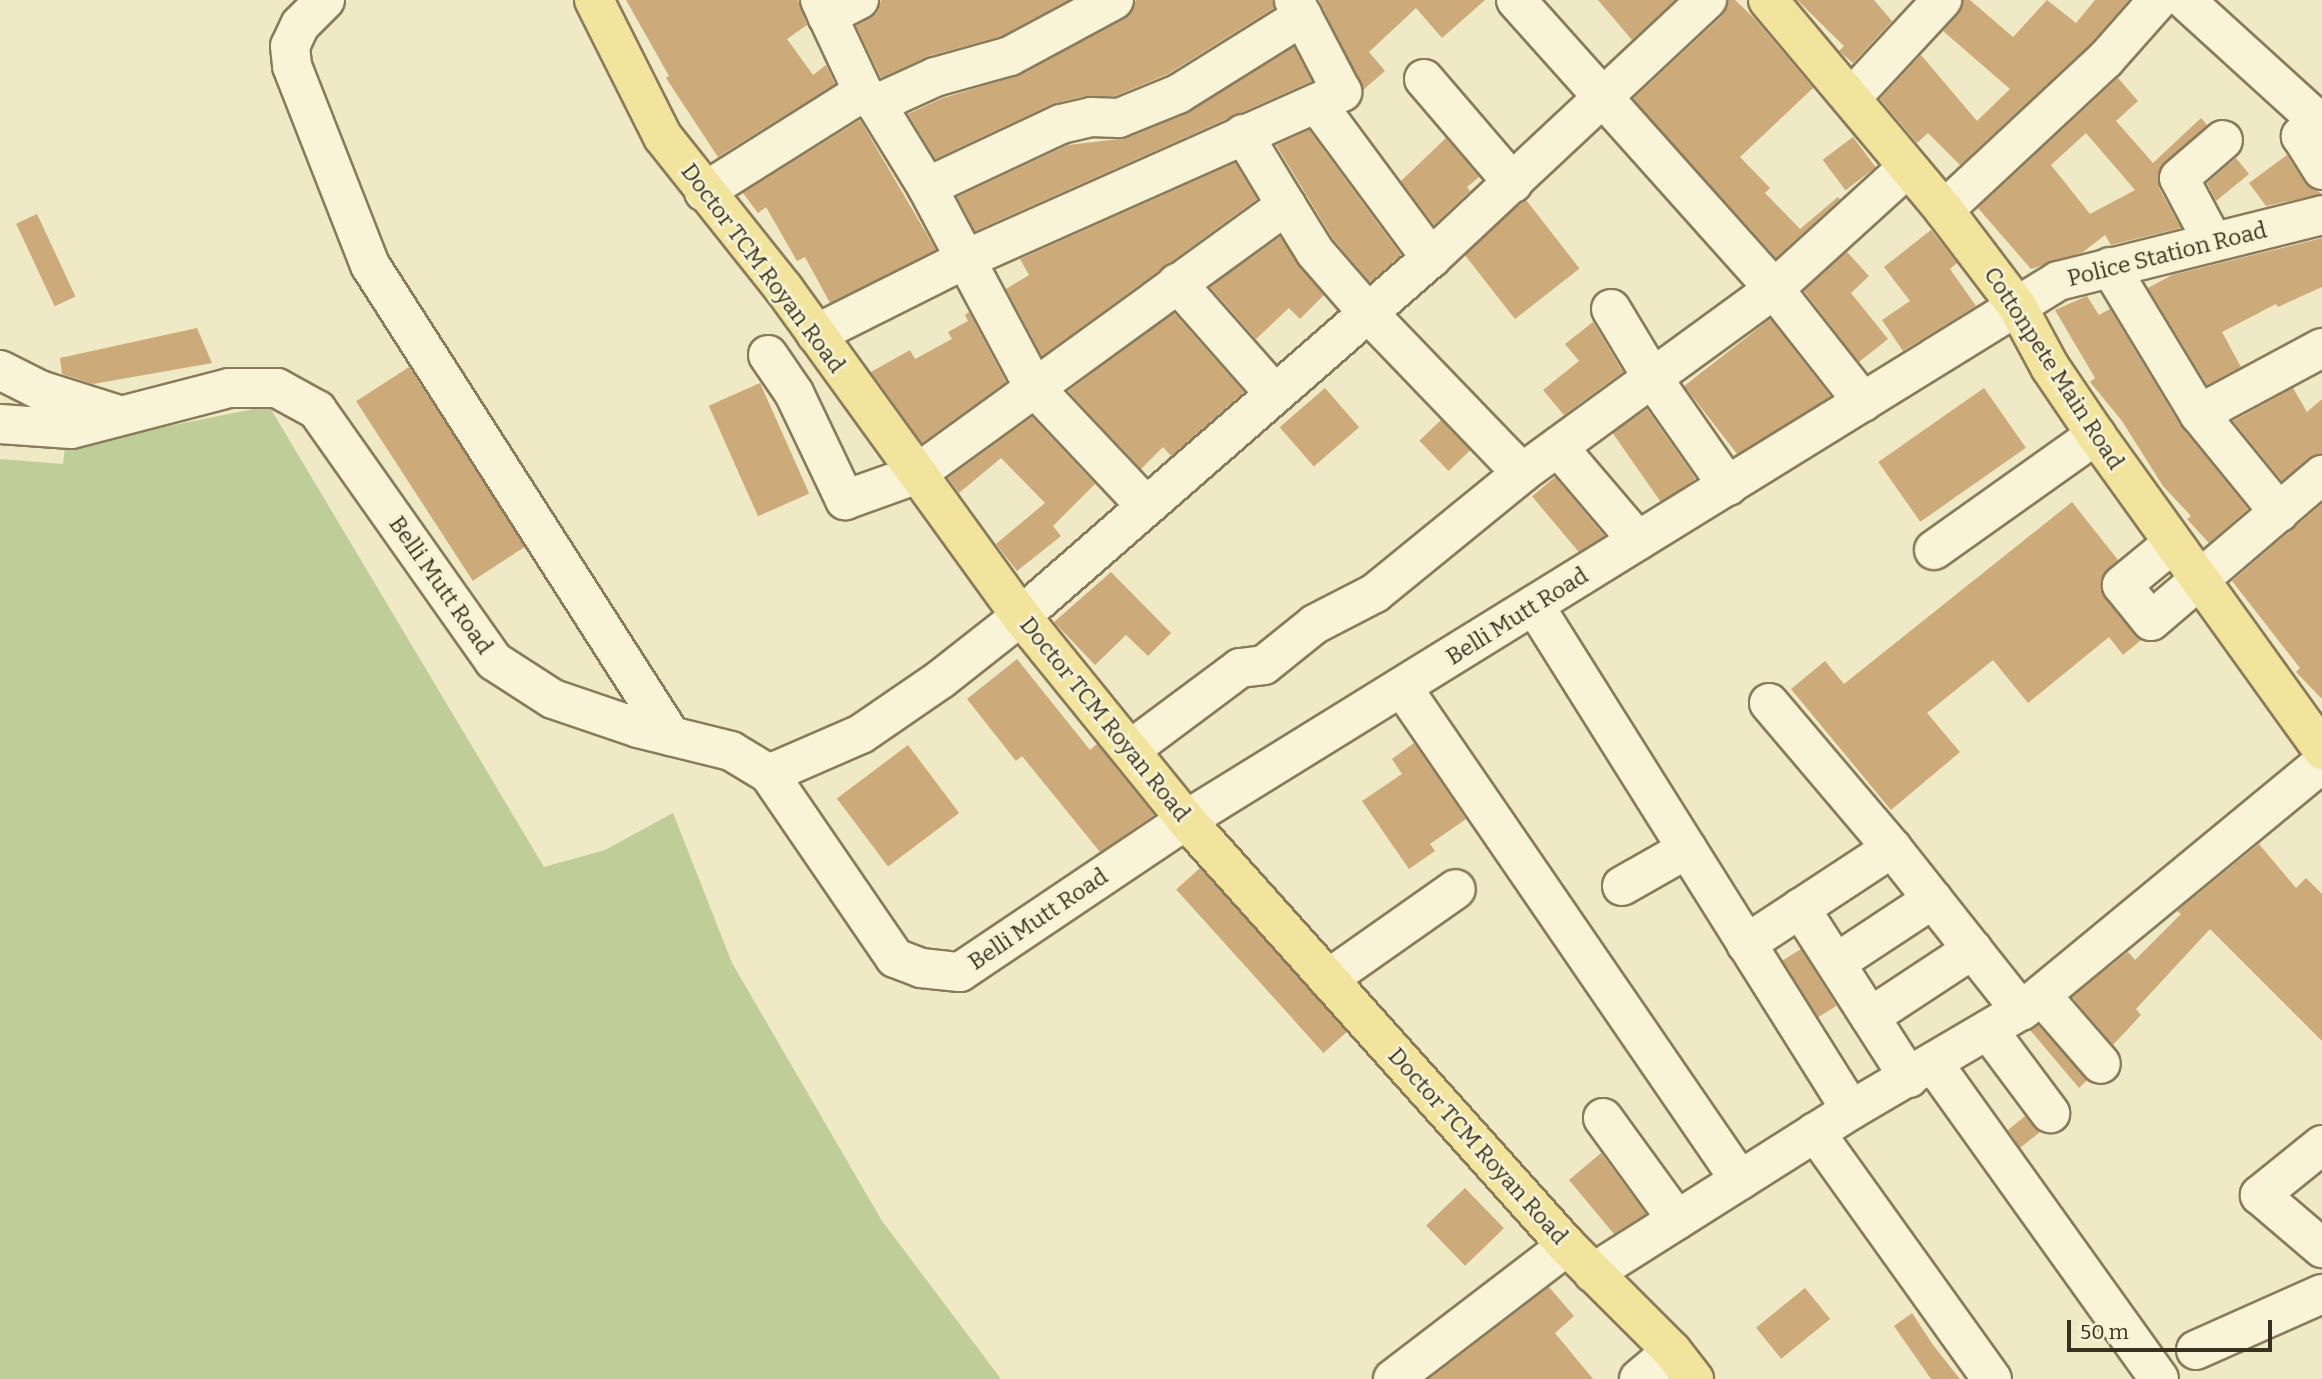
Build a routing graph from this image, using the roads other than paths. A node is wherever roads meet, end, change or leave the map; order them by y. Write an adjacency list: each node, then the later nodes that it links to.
1 (325, 0): 63 (street)
2 (594, 0): 23 (main road, Doctor TCM Royan Road)
3 (1114, 0): 14 (street)
4 (1516, 0): 13 (street)
5 (1707, 0): 13 (street)
6 (1768, 0): 15 (main road, Cottonpete Main Road)
7 (1942, 0): 15 (street)
8 (2158, 0): 25 (street)
9 (2185, 0): 20 (street)
10 (835, 5): 14 (street)
11 (1299, 8): 16 (street); 22 (street)
12 (1424, 79): 21 (street)
13 (1605, 97): 21 (street); 32 (street)
14 (870, 98): 22 (street); 23 (street)
15 (1851, 98): 19 (main road, Cottonpete Main Road)
16 (1317, 104): 17 (street); 28 (street)
17 (1243, 134): 24 (street); 29 (street)
18 (2224, 140): 27 (street)
19 (1907, 168): 25 (main road, Cottonpete Main Road); 32 (street)
20 (2322, 170)
21 (1513, 183): 28 (street)
22 (927, 187): 29 (street)
23 (704, 192): 36 (main road, Doctor TCM Royan Road)
24 (1286, 205): 31 (street); 35 (street)
25 (1944, 210): 33 (main road, Cottonpete Main Road)
26 (2322, 215): 27 (street, Police Station Road)
27 (2213, 242): 30 (street, Police Station Road)
28 (1431, 258): 35 (street)
29 (964, 260): 36 (street); 41 (street)
30 (2110, 267): 33 (street, Police Station Road); 44 (street)
31 (1177, 283): 41 (street); 42 (street)
32 (1774, 289): 40 (street); 43 (street)
33 (2017, 306): 43 (street, Belli Mutt Road); 47 (main road, Cottonpete Main Road)
34 (1611, 309): 40 (street)
35 (1368, 313): 42 (street); 49 (street)
36 (816, 334): 50 (main road, Doctor TCM Royan Road)
37 (2322, 348): 44 (street)
38 (768, 355): 50 (street)
39 (0, 370): 45 (street)
40 (1653, 379): 48 (street); 52 (street)
41 (1034, 387): 50 (street); 53 (street)
42 (1275, 394): 53 (street)
43 (1863, 402): 52 (street, Belli Mutt Road)
44 (2199, 414): 54 (street)
45 (120, 416): 46 (street, Belli Mutt Road); 63 (street, Belli Mutt Road)
46 (0, 424)
47 (2096, 435): 56 (main road, Cottonpete Main Road); 57 (street)
48 (1558, 447): 49 (street); 55 (street)
49 (1522, 473): 65 (street)
50 (915, 475): 60 (main road, Doctor TCM Royan Road)
51 (2322, 475): 54 (street)
52 (1728, 486): 55 (street, Belli Mutt Road)
53 (1146, 506): 60 (street)
54 (2279, 512): 58 (street)
55 (1638, 541): 59 (street, Belli Mutt Road)
56 (2172, 544): 58 (main road, Cottonpete Main Road); 58 (street)
57 (1934, 550)
58 (2199, 582): 64 (main road, Cottonpete Main Road)
59 (1534, 605): 61 (street, Belli Mutt Road); 69 (street)
60 (1021, 616): 65 (main road, Doctor TCM Royan Road); 66 (street)
61 (1402, 687): 67 (street, Belli Mutt Road); 88 (street)
62 (1769, 703): 68 (street)
63 (671, 736): 66 (street, Belli Mutt Road)
64 (2319, 743): 78 (street)
65 (1130, 750): 67 (main road, Doctor TCM Royan Road)
66 (769, 774): 67 (street, Belli Mutt Road)
67 (1186, 820): 77 (main road, Doctor TCM Royan Road)
68 (1892, 848): 72 (street); 73 (street)
69 (1687, 849): 70 (street); 74 (street)
70 (1622, 886)
71 (1456, 888): 77 (street)
72 (1933, 899): 75 (street); 76 (street)
73 (1800, 908): 74 (street); 76 (street)
74 (1746, 944): 83 (street)
75 (1973, 949): 78 (street); 79 (street)
76 (1836, 963): 79 (street)
77 (1328, 979): 91 (main road, Doctor TCM Royan Road)
78 (2031, 1003): 80 (street); 81 (street)
79 (1870, 1017): 82 (street)
80 (1988, 1030): 82 (street); 84 (street)
81 (2101, 1065)
82 (1921, 1071): 83 (street); 98 (street)
83 (1851, 1110): 86 (street)
84 (2050, 1114)
85 (1603, 1118): 89 (street)
86 (1815, 1132): 88 (street); 97 (street)
87 (2322, 1145): 90 (street)
88 (1740, 1180): 89 (street)
89 (1676, 1220): 91 (street)
90 (2322, 1248)
91 (1580, 1260): 94 (main road, Doctor TCM Royan Road); 95 (street)
92 (2322, 1294): 93 (street)
93 (2196, 1350)
94 (1683, 1365): 96 (street)
95 (1393, 1379)
96 (1639, 1379)
97 (1992, 1379)
98 (2159, 1379)

